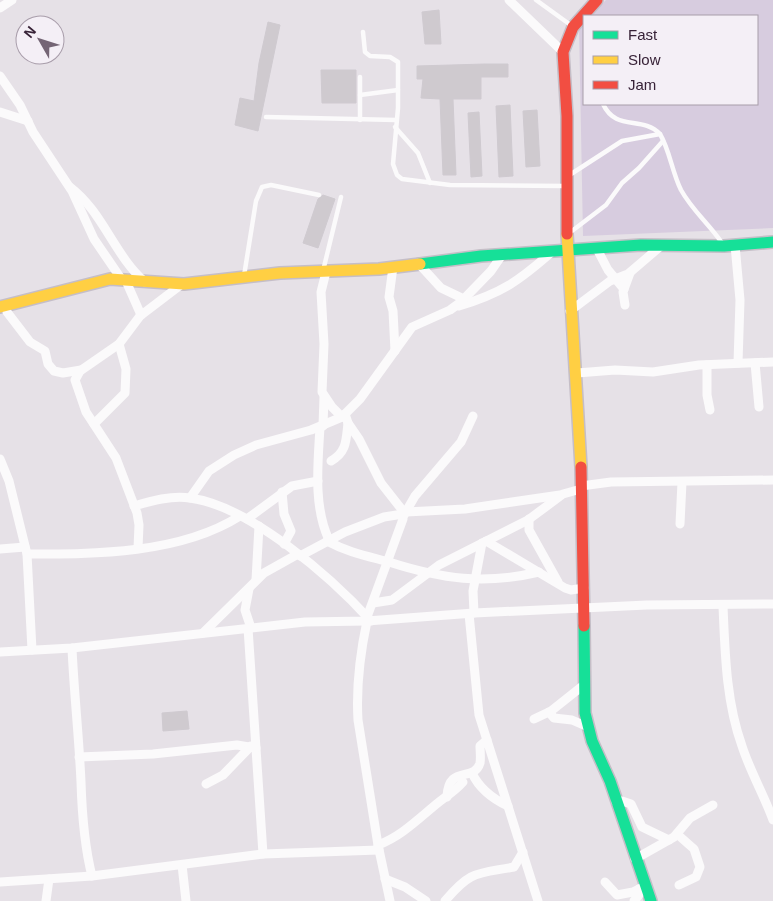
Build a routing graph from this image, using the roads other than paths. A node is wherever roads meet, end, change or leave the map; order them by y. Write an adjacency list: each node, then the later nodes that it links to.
1 (12, 0): 5 (street)
2 (508, 0): 10 (street)
3 (536, 0): 8 (lane)
4 (597, 0): 6 (street)
5 (0, 8)
6 (585, 15)
7 (583, 17): 8 (street)
8 (573, 27): 10 (street)
9 (362, 32): 13 (lane)
10 (563, 52): 24 (street)
11 (0, 76): 18 (street)
12 (360, 77): 14 (lane)
13 (398, 90): 14 (lane); 20 (lane)
14 (360, 95): 19 (lane)
15 (604, 105): 22 (lane)
16 (0, 112): 18 (street)
17 (266, 117): 19 (lane)
18 (28, 120): 26 (street)
19 (360, 120): 20 (lane)
20 (396, 120): 21 (lane)
21 (395, 127): 25 (lane); 25 (lane)
22 (660, 134): 23 (lane); 24 (lane)
23 (663, 141): 29 (lane); 32 (lane)
24 (567, 181): 25 (lane); 29 (street)
25 (430, 183)
26 (68, 185): 43 (street); 44 (street)
27 (319, 195): 41 (lane)
28 (340, 197): 39 (lane)
29 (567, 235): 34 (street)
30 (773, 242): 32 (street)
31 (662, 245): 32 (street); 33 (street); 40 (street)
32 (730, 245): 57 (street)
33 (597, 249): 34 (street); 42 (street)
34 (567, 250): 35 (street); 50 (street)
35 (553, 251): 36 (street); 49 (street)
36 (502, 255): 37 (street); 47 (street)
37 (419, 264): 38 (street); 47 (street)
38 (393, 267): 39 (street); 54 (street)
39 (324, 272): 41 (street); 61 (street)
40 (630, 272): 42 (street); 46 (street)
41 (244, 277): 45 (street)
42 (614, 279): 46 (street); 50 (street)
43 (124, 281): 44 (street); 51 (street); 52 (street)
44 (145, 283): 45 (street)
45 (182, 284): 52 (street)
46 (624, 289): 48 (street)
47 (464, 299): 49 (street)
48 (625, 305)
49 (454, 307): 54 (street)
50 (570, 311): 60 (street)
51 (2, 312): 59 (street)
52 (141, 315): 53 (street)
53 (118, 344): 59 (street); 66 (street)
54 (395, 351): 65 (street)
55 (755, 362): 56 (street); 57 (street); 62 (street)
56 (773, 362)
57 (738, 363): 58 (street)
58 (707, 365): 60 (street); 63 (street)
59 (81, 370): 66 (street)
60 (577, 373): 73 (street)
61 (324, 397): 65 (street); 67 (street)
62 (759, 407)
63 (710, 410)
64 (473, 416): 78 (street)
65 (345, 418): 67 (street); 69 (street); 78 (street)
66 (94, 424): 77 (street)
67 (321, 426): 71 (street); 76 (street)
68 (0, 459): 88 (street)
69 (331, 461)
70 (773, 480): 72 (street)
71 (318, 481): 74 (street); 83 (street)
72 (682, 482): 73 (street); 81 (street)
73 (581, 487): 75 (street); 96 (street)
74 (282, 492): 79 (street); 85 (street)
75 (561, 495): 78 (street); 80 (street)
76 (190, 498): 77 (street); 79 (street)
77 (134, 506): 86 (street)
78 (404, 514): 83 (street); 90 (street)
79 (244, 518): 82 (street); 86 (street)
80 (529, 520): 84 (street); 95 (street)
81 (680, 524)
82 (259, 526): 85 (street); 94 (street)
83 (328, 540): 89 (street); 90 (street)
84 (484, 542): 91 (street); 92 (street); 93 (street)
85 (284, 544): 89 (street)
86 (138, 548): 88 (street)
87 (0, 549): 88 (street)
88 (26, 551): 107 (street)
89 (299, 555): 94 (street); 103 (street)
90 (387, 562): 92 (street); 98 (street)
91 (539, 572): 93 (street); 95 (street)
92 (426, 574): 93 (street); 98 (street)
93 (474, 578): 102 (street)
94 (256, 581): 97 (street)
95 (559, 583): 96 (street)
96 (584, 588): 101 (street)
97 (249, 589): 104 (street); 105 (street)
98 (373, 603): 103 (street)
99 (773, 604): 100 (street)
100 (723, 606): 101 (street); 123 (street)
101 (584, 608): 102 (street); 109 (street)
102 (471, 614): 103 (street); 113 (street)
103 (369, 620): 104 (street); 125 (street)
104 (250, 628): 105 (street); 114 (street)
105 (203, 633): 106 (street)
106 (72, 648): 107 (street); 115 (street)
107 (32, 650): 108 (street)
108 (0, 652)
109 (585, 684): 110 (street); 112 (street)
110 (549, 712): 111 (street); 112 (street)
111 (534, 719)
112 (588, 727): 120 (street)
113 (487, 740): 116 (street); 122 (street)
114 (253, 747): 115 (street); 118 (street); 127 (street)
115 (79, 757): 130 (street)
116 (472, 772): 119 (street); 122 (street)
117 (462, 782): 119 (street)
118 (206, 784)
119 (447, 797): 125 (street)
120 (616, 802): 124 (street); 128 (street)
121 (713, 805): 124 (street)
122 (508, 806): 126 (street)
123 (773, 820)
124 (673, 837): 128 (street); 135 (street)
125 (378, 847): 127 (street); 132 (street)
126 (523, 852): 137 (street); 142 (street)
127 (263, 854): 129 (street)
128 (635, 859): 136 (street)
129 (182, 865): 130 (street); 139 (street)
130 (92, 876): 131 (street)
131 (49, 879): 133 (street); 138 (street)
132 (385, 879): 140 (street); 141 (street)
133 (0, 882)
134 (604, 882): 136 (street)
135 (679, 885)
136 (642, 887): 144 (street); 145 (street)
137 (537, 896): 143 (street)
138 (46, 901)
139 (186, 901)
140 (390, 901)
141 (426, 901)
142 (445, 901)
143 (528, 901)
144 (634, 901)
145 (651, 901)

